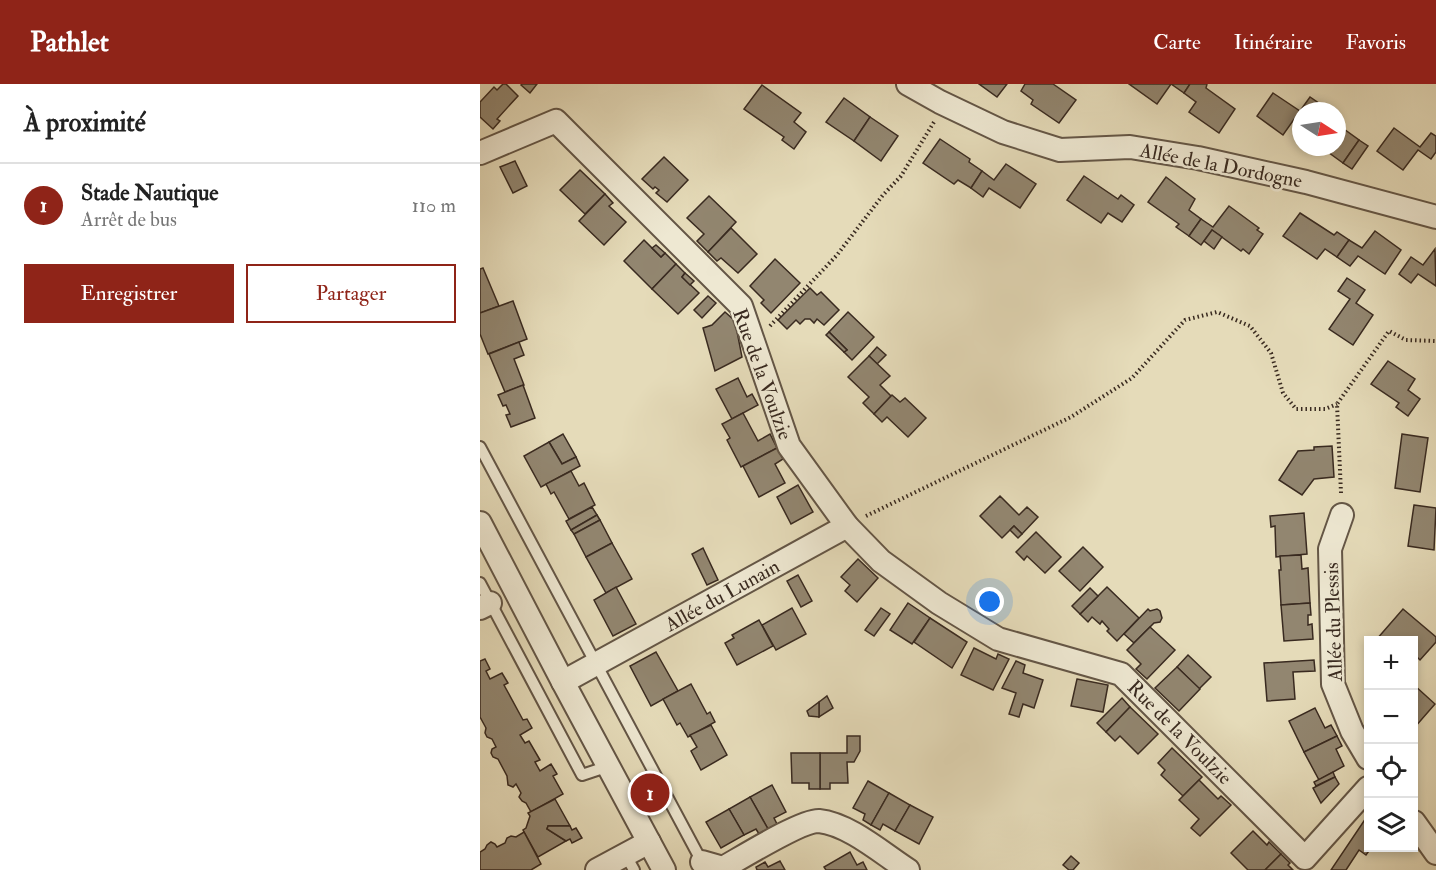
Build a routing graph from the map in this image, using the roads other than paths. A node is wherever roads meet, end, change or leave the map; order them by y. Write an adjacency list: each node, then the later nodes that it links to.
1 (908, 84): 3 (street, Allée de la Dordogne)
2 (480, 153): 7 (street, Rue de la Voulzie)
3 (1436, 217)
4 (480, 447): 9 (lane)
5 (1342, 515): 11 (street, Allée du Plessis)
6 (480, 523): 10 (street)
7 (847, 526): 9 (street, Allée du Lunain); 13 (street, Rue de la Voulzie)
8 (483, 598): 12 (lane)
9 (597, 664): 10 (street, Allée du Lunain); 17 (lane)
10 (562, 682): 12 (street)
11 (1364, 751)
12 (609, 766): 15 (street)
13 (1364, 792)
14 (1418, 829): 16 (street)
15 (649, 842): 18 (street); 20 (street)
16 (1436, 853)
17 (702, 861): 21 (street)
18 (630, 862): 19 (street)
19 (597, 870)
20 (664, 870)
21 (908, 870)

